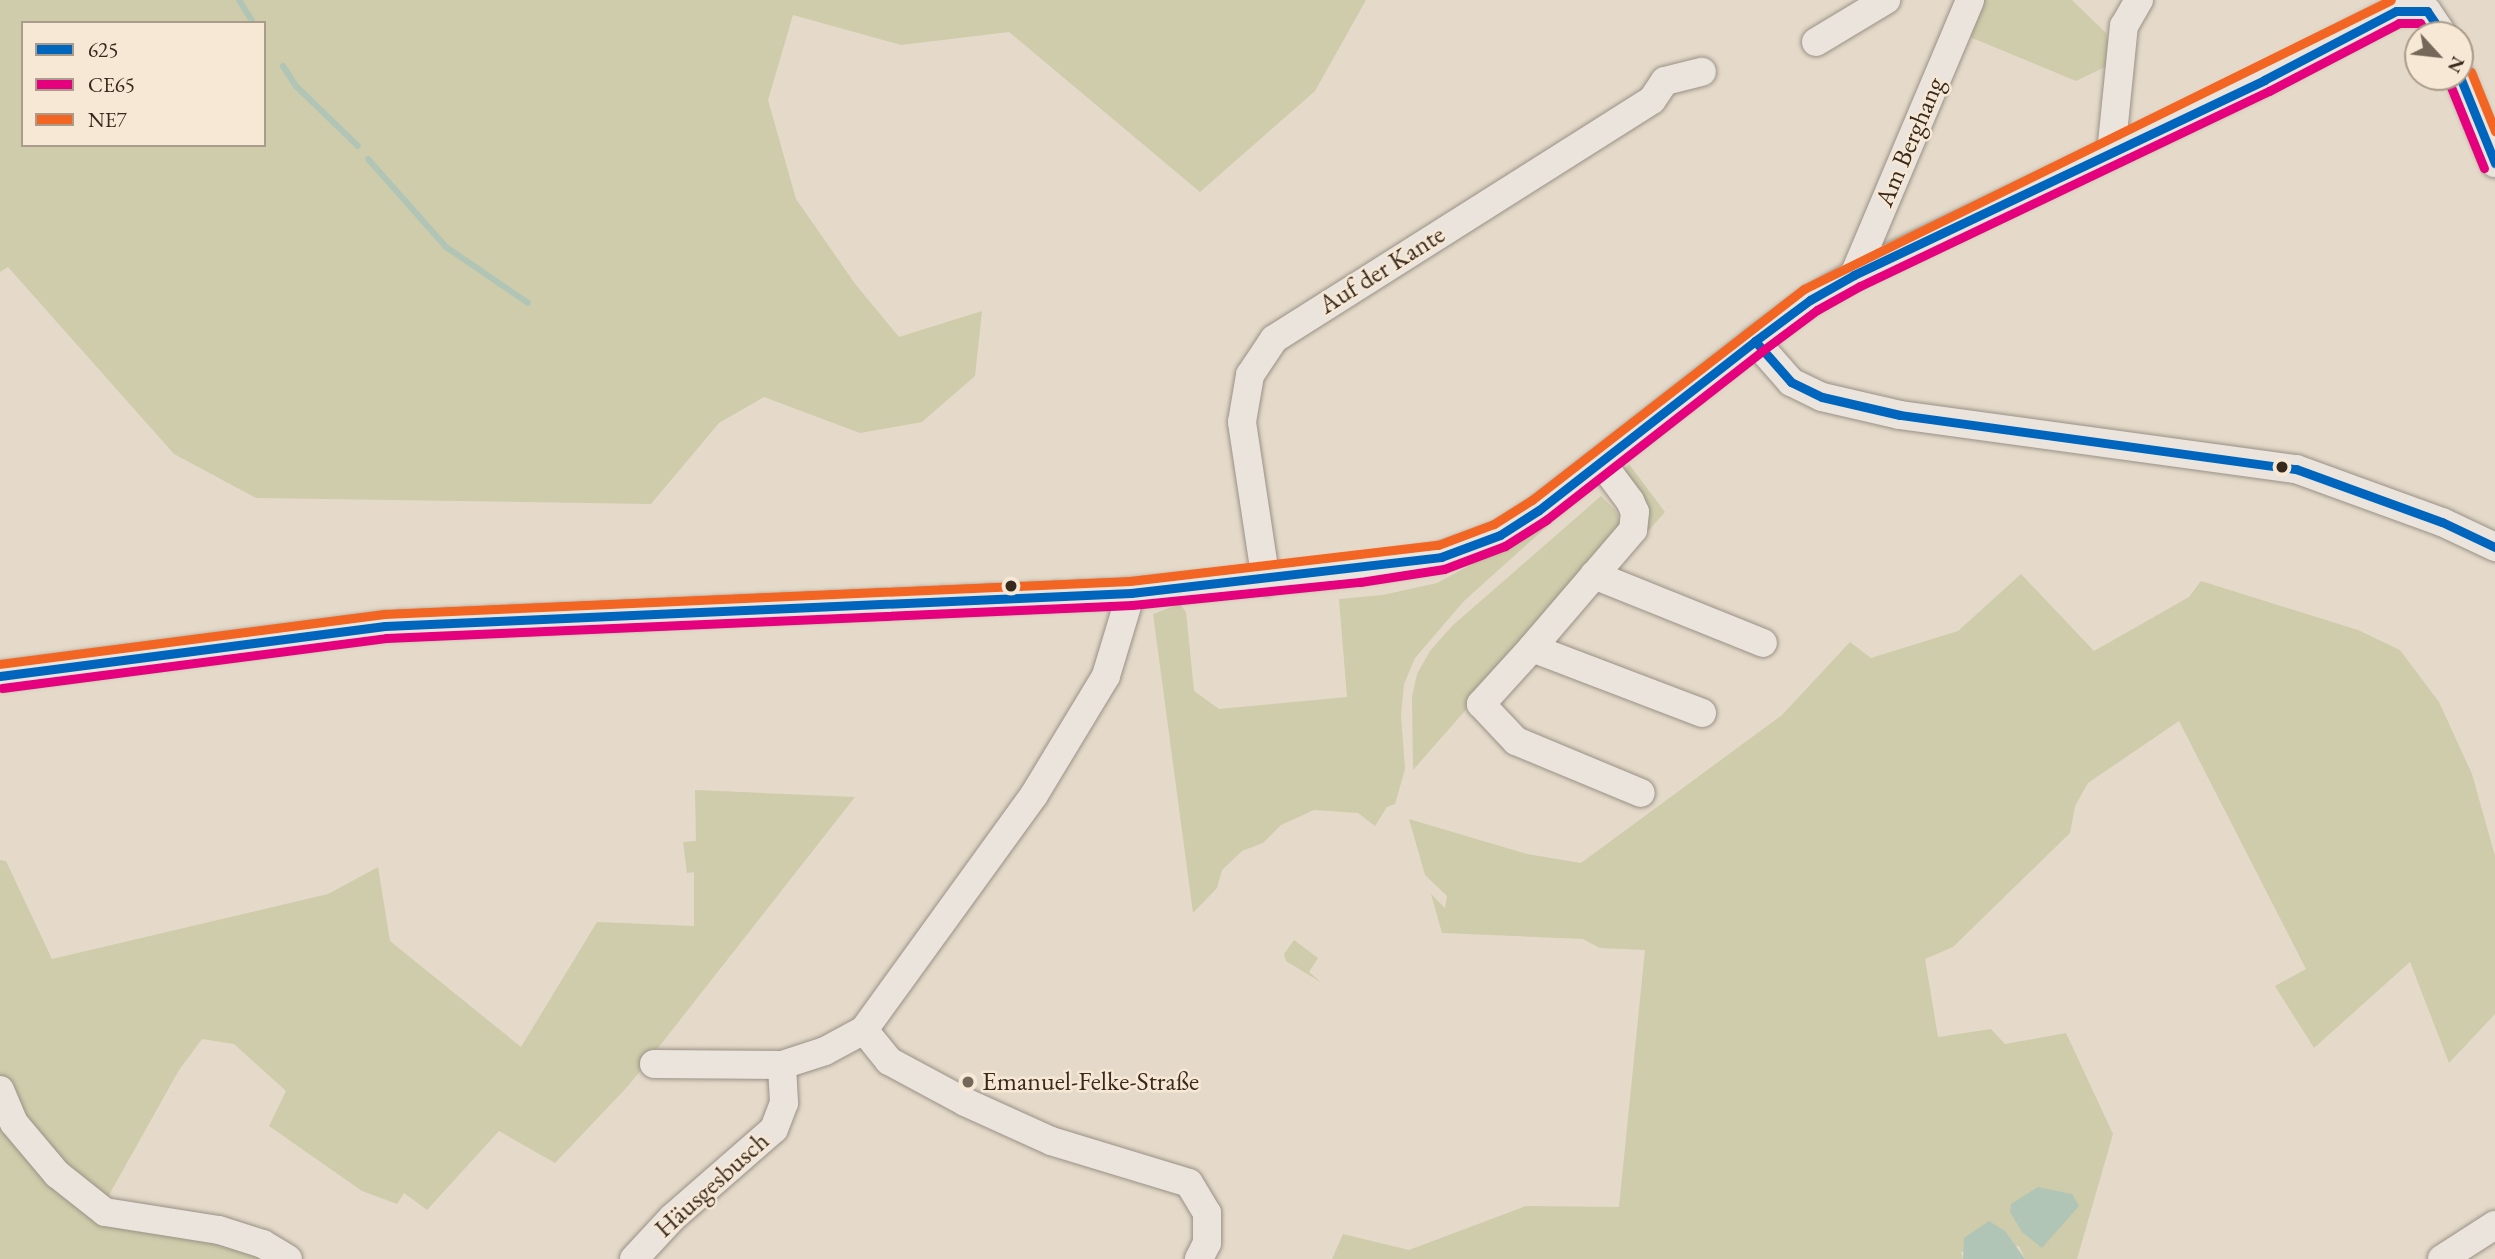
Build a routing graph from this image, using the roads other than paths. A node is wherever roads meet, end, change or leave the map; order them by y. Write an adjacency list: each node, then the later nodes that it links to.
1 (1886, 0): 5 (street)
2 (2139, 0): 8 (street)
3 (1962, 3): 10 (street, Am Berghang)
4 (2428, 6): 8 (street)
5 (1816, 43)
6 (1702, 72): 15 (street, Auf der Kante)
7 (2466, 91): 9 (street)
8 (2110, 153): 10 (street)
9 (2495, 163)
10 (1854, 275): 11 (street)
11 (1755, 341): 12 (street); 13 (street)
12 (1601, 462): 14 (street); 15 (street)
13 (2495, 547)
14 (1594, 575): 17 (street); 18 (street)
15 (1266, 581): 16 (street)
16 (1131, 593): 19 (street); 22 (street)
17 (1763, 643)
18 (1532, 648): 20 (street); 21 (street)
19 (0, 676)
20 (1702, 713)
21 (1641, 793)
22 (864, 1030): 24 (street); 29 (street)
23 (654, 1064): 24 (street)
24 (782, 1065): 28 (street, Häusgesbusch)
25 (0, 1090): 27 (street)
26 (2495, 1225): 30 (street)
27 (288, 1259)
28 (634, 1259)
29 (1199, 1259)
30 (2442, 1259)

